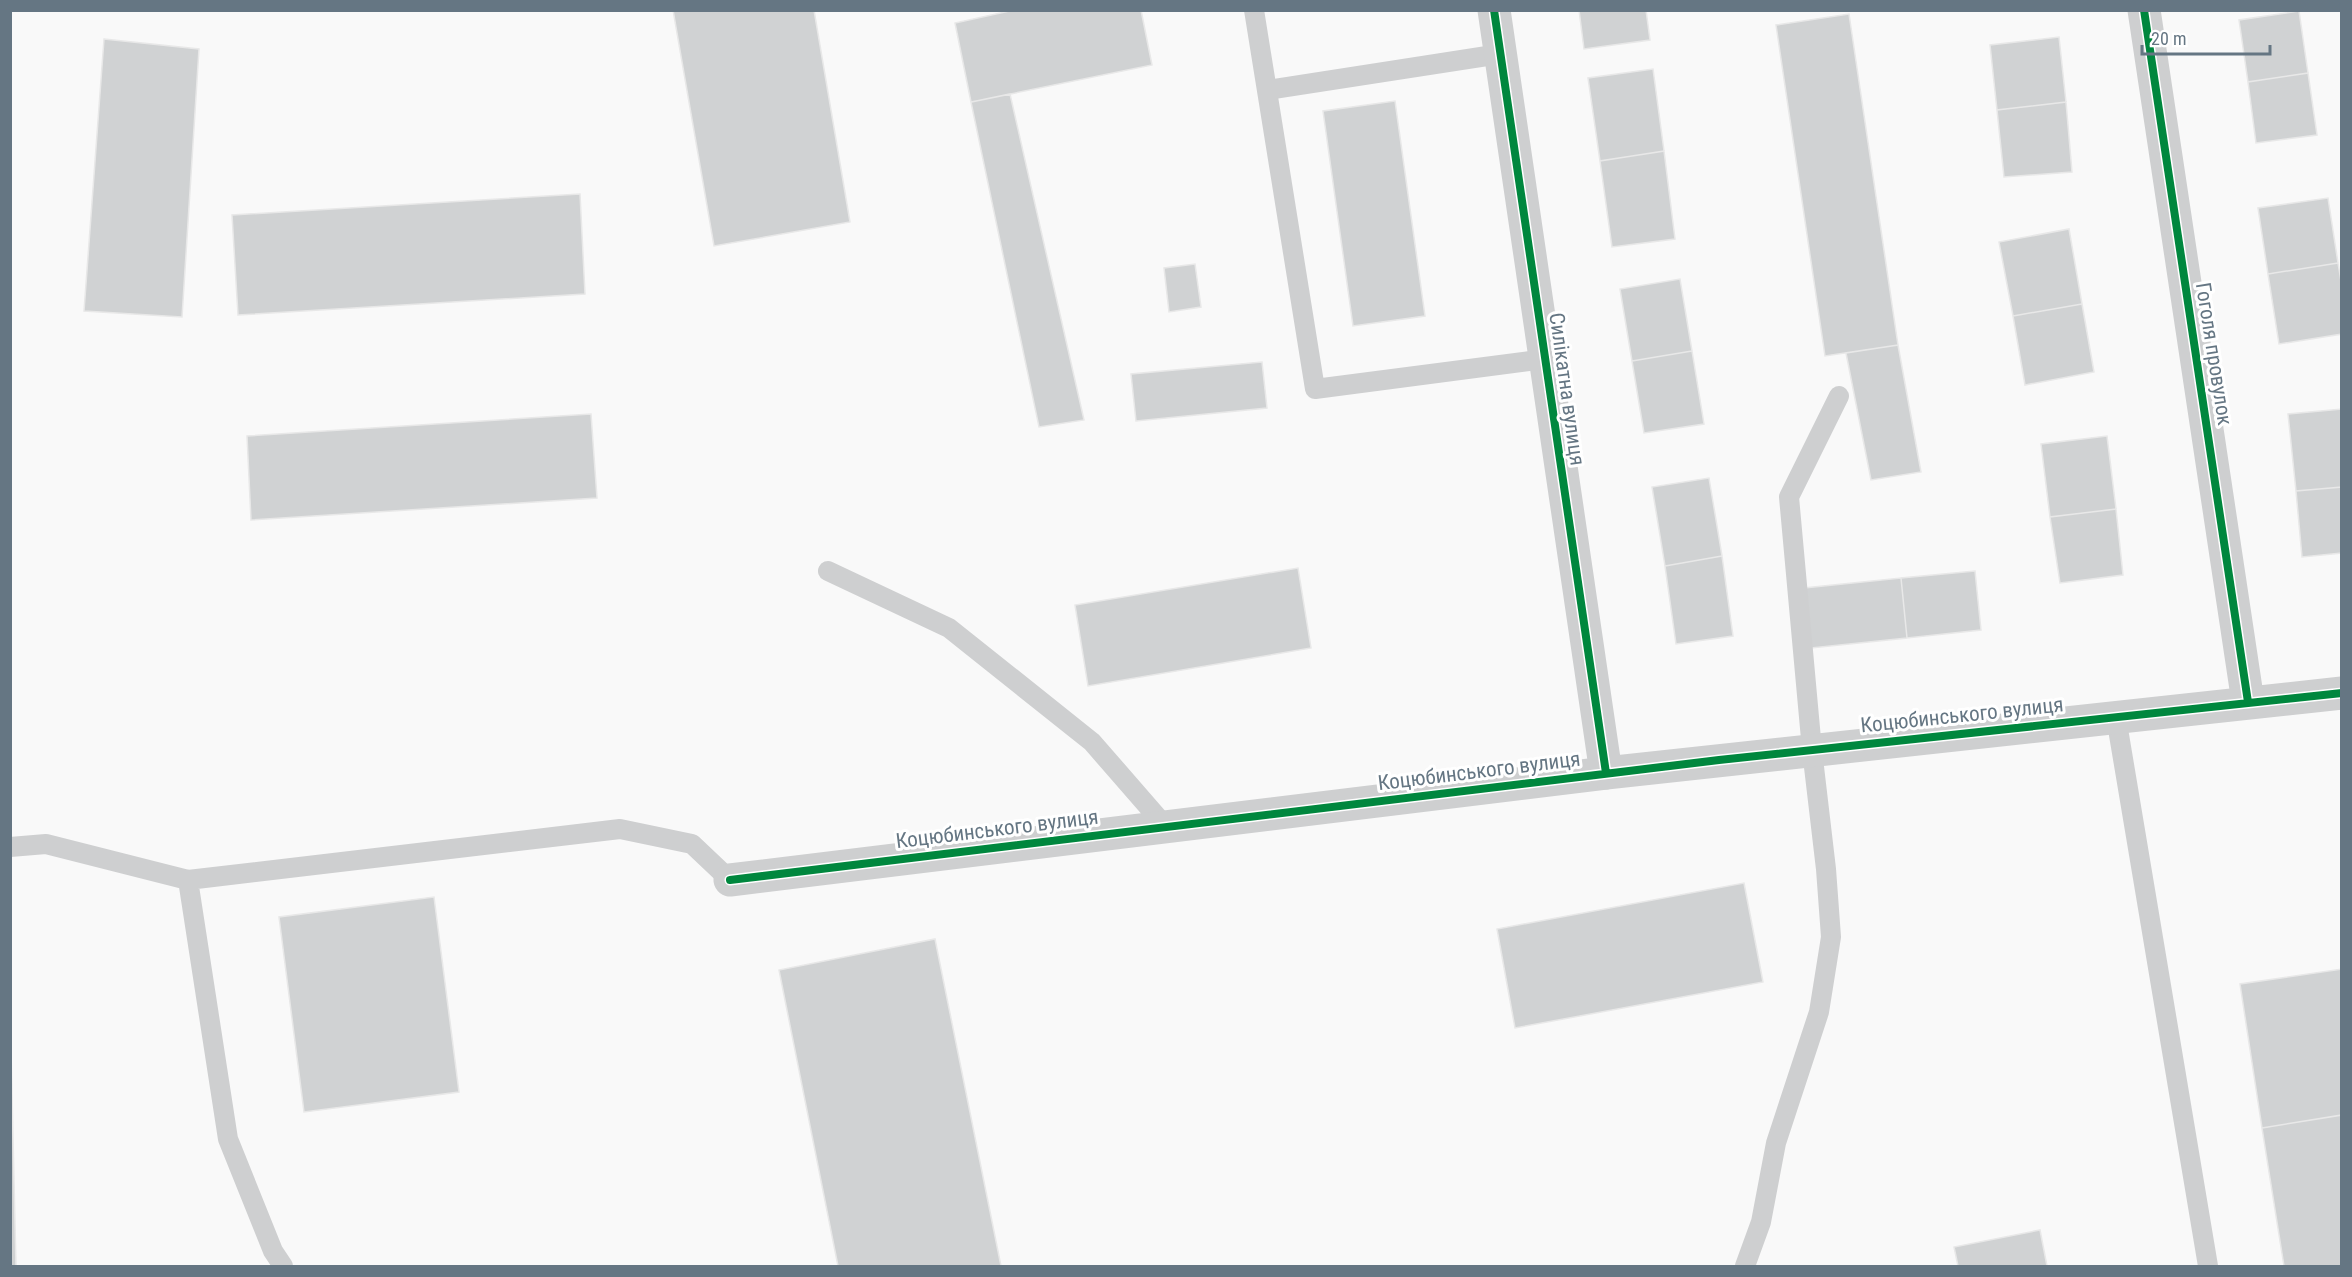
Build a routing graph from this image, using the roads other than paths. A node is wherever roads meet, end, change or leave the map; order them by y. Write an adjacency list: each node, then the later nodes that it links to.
1 (1254, 10): 5 (lane)
2 (1494, 10): 4 (street, Силікатна вулиця)
3 (2144, 10): 10 (street, Гоголя провулок)
4 (1500, 54): 5 (lane); 6 (street, Силікатна вулиця)
5 (1267, 90): 6 (lane)
6 (1545, 359): 13 (street, Силікатна вулиця)
7 (1839, 396): 12 (lane)
8 (828, 571): 14 (lane)
9 (2342, 693): 10 (street, Коцюбинського вулиця)
10 (2248, 702): 11 (street, Коцюбинського вулиця)
11 (2116, 717): 12 (street, Коцюбинського вулиця); 20 (lane)
12 (1812, 750): 13 (street, Коцюбинського вулиця); 19 (lane)
13 (1605, 773): 14 (street, Коцюбинського вулиця)
14 (1166, 827): 17 (street, Коцюбинського вулиця)
15 (10, 846): 16 (lane)
16 (188, 880): 17 (lane); 18 (lane)
17 (730, 880)
18 (284, 1266)
19 (1745, 1266)
20 (2208, 1266)

